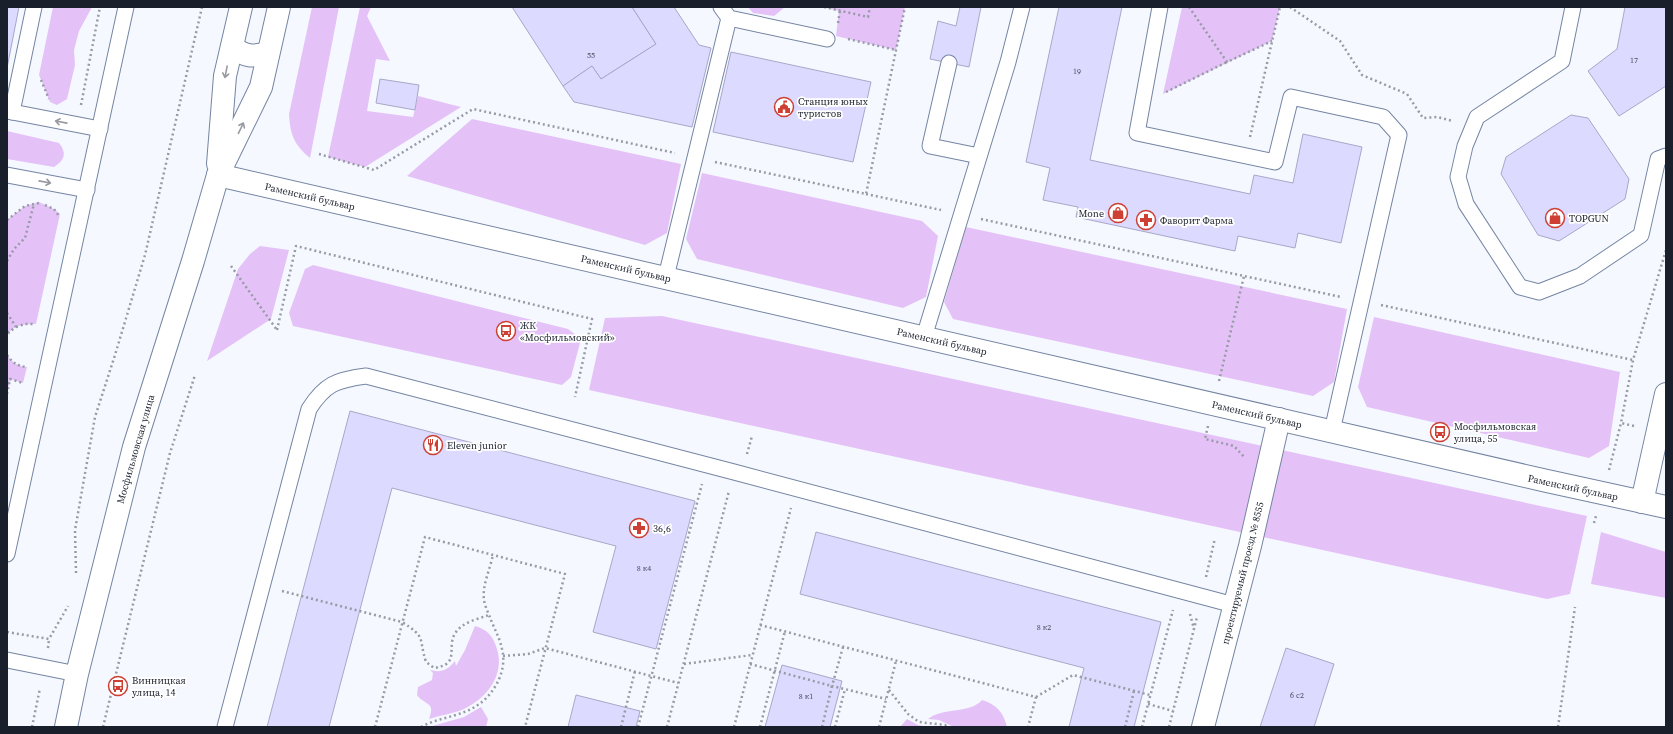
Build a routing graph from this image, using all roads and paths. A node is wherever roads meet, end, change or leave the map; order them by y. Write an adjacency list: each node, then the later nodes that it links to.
1 (34, 7): 29 (lane)
2 (100, 7): 30 (path)
3 (126, 7): 32 (lane)
4 (202, 7): 76 (path)
5 (241, 7): 21 (street, Мосфильмовская улица)
6 (279, 7): 23 (street, Мосфильмовская улица)
7 (824, 7): 16 (path)
8 (870, 7): 16 (path)
9 (905, 7): 22 (path)
10 (1022, 7): 34 (lane)
11 (1160, 7): 28 (lane)
12 (1189, 7): 24 (path)
13 (1280, 7): 20 (path)
14 (1290, 7): 31 (path)
15 (1573, 7): 31 (lane)
16 (840, 10): 18 (path)
17 (725, 13): 18 (lane); 37 (lane)
18 (832, 34)
19 (843, 38): 22 (path)
20 (1272, 41): 24 (path); 35 (path)
21 (232, 47): 23 (street); 39 (street, Мосфильмовская улица, one-way to 39)
22 (896, 50): 41 (path)
23 (268, 53): 39 (street, Мосфильмовская улица, one-way to 23)
24 (1227, 62): 28 (path)
25 (949, 63): 34 (lane)
26 (39, 75): 27 (path)
27 (50, 102)
28 (1142, 104): 35 (lane)
29 (10, 112): 30 (lane, one-way to 29)
30 (77, 125): 32 (lane)
31 (1474, 126): 36 (lane)
32 (100, 130): 40 (lane)
33 (320, 154): 37 (path)
34 (979, 156): 44 (lane)
35 (1246, 156): 50 (lane)
36 (1666, 156)
37 (695, 157): 41 (path); 49 (lane)
38 (7, 175): 40 (lane, one-way to 40)
39 (218, 175): 49 (street, Раменский бульвар); 98 (street, Мосфильмовская улица)
40 (87, 190): 72 (lane)
41 (866, 194): 44 (path)
42 (34, 204): 43 (path); 45 (path); 47 (path)
43 (60, 214)
44 (961, 215): 50 (path); 55 (lane)
45 (7, 220)
46 (1666, 250): 57 (path)
47 (7, 261)
48 (231, 266): 63 (path)
49 (666, 277): 55 (street, Раменский бульвар)
50 (1362, 301): 57 (path); 65 (lane)
51 (7, 313): 53 (path)
52 (36, 324): 53 (path)
53 (16, 327): 54 (path)
54 (7, 336)
55 (924, 337): 64 (street, Раменский бульвар)
56 (7, 355): 58 (path)
57 (1633, 360): 66 (path)
58 (11, 362): 59 (path); 60 (path)
59 (7, 364)
60 (26, 367)
61 (195, 375): 111 (path)
62 (1666, 394): 66 (street)
63 (575, 396)
64 (1279, 419): 65 (street, Раменский бульвар); 80 (street, проектируемый проезд № 8555)
65 (1332, 431): 70 (street, Раменский бульвар)
66 (1658, 431): 70 (street)
67 (734, 472): 69 (lane); 94 (path); 112 (lane)
68 (704, 477): 99 (path)
69 (797, 488): 77 (lane); 85 (path)
70 (1642, 502): 71 (street, Раменский бульвар)
71 (1666, 507)
72 (12, 510): 74 (lane)
73 (1215, 538): 77 (path)
74 (7, 554)
75 (493, 555): 83 (path); 84 (path); 89 (path)
76 (76, 575)
77 (1202, 595): 80 (lane); 109 (path)
78 (301, 596): 84 (path)
79 (68, 604): 86 (path)
80 (1234, 605): 129 (street, проектируемый проезд № 8555)
81 (1173, 607): 105 (path)
82 (1575, 607): 130 (path)
83 (489, 615): 84 (path); 91 (path)
84 (402, 622): 113 (path)
85 (760, 625): 87 (path); 90 (path)
86 (7, 632)
87 (785, 632): 88 (path); 96 (path)
88 (843, 647): 93 (path); 101 (path)
89 (545, 648): 91 (path); 97 (path); 115 (path)
90 (752, 655): 94 (path); 95 (path)
91 (503, 656): 114 (path)
92 (7, 660): 98 (lane)
93 (896, 661): 103 (path); 106 (path)
94 (683, 664): 100 (path)
95 (750, 664): 96 (path); 119 (path)
96 (775, 670): 101 (path); 120 (path)
97 (635, 672): 99 (path); 116 (path)
98 (77, 674): 110 (street, Мосфильмовская улица)
99 (652, 676): 100 (path); 117 (path)
100 (678, 683): 118 (path)
101 (832, 686): 102 (path); 121 (path)
102 (845, 689): 107 (path); 122 (path)
103 (889, 690): 107 (path); 124 (path)
104 (1134, 691): 105 (path); 106 (path); 126 (path)
105 (1150, 695): 108 (path)
106 (1036, 697): 125 (path)
107 (886, 700): 123 (path)
108 (1148, 704): 109 (path); 127 (path)
109 (1173, 711): 128 (path)
110 (66, 727)
111 (103, 727)
112 (225, 727)
113 (375, 727)
114 (421, 727)
115 (525, 727)
116 (621, 727)
117 (638, 727)
118 (667, 727)
119 (734, 727)
120 (760, 727)
121 (822, 727)
122 (835, 727)
123 (879, 727)
124 (948, 727)
125 (1028, 727)
126 (1125, 727)
127 (1142, 727)
128 (1169, 727)
129 (1203, 727)
130 (1558, 727)

